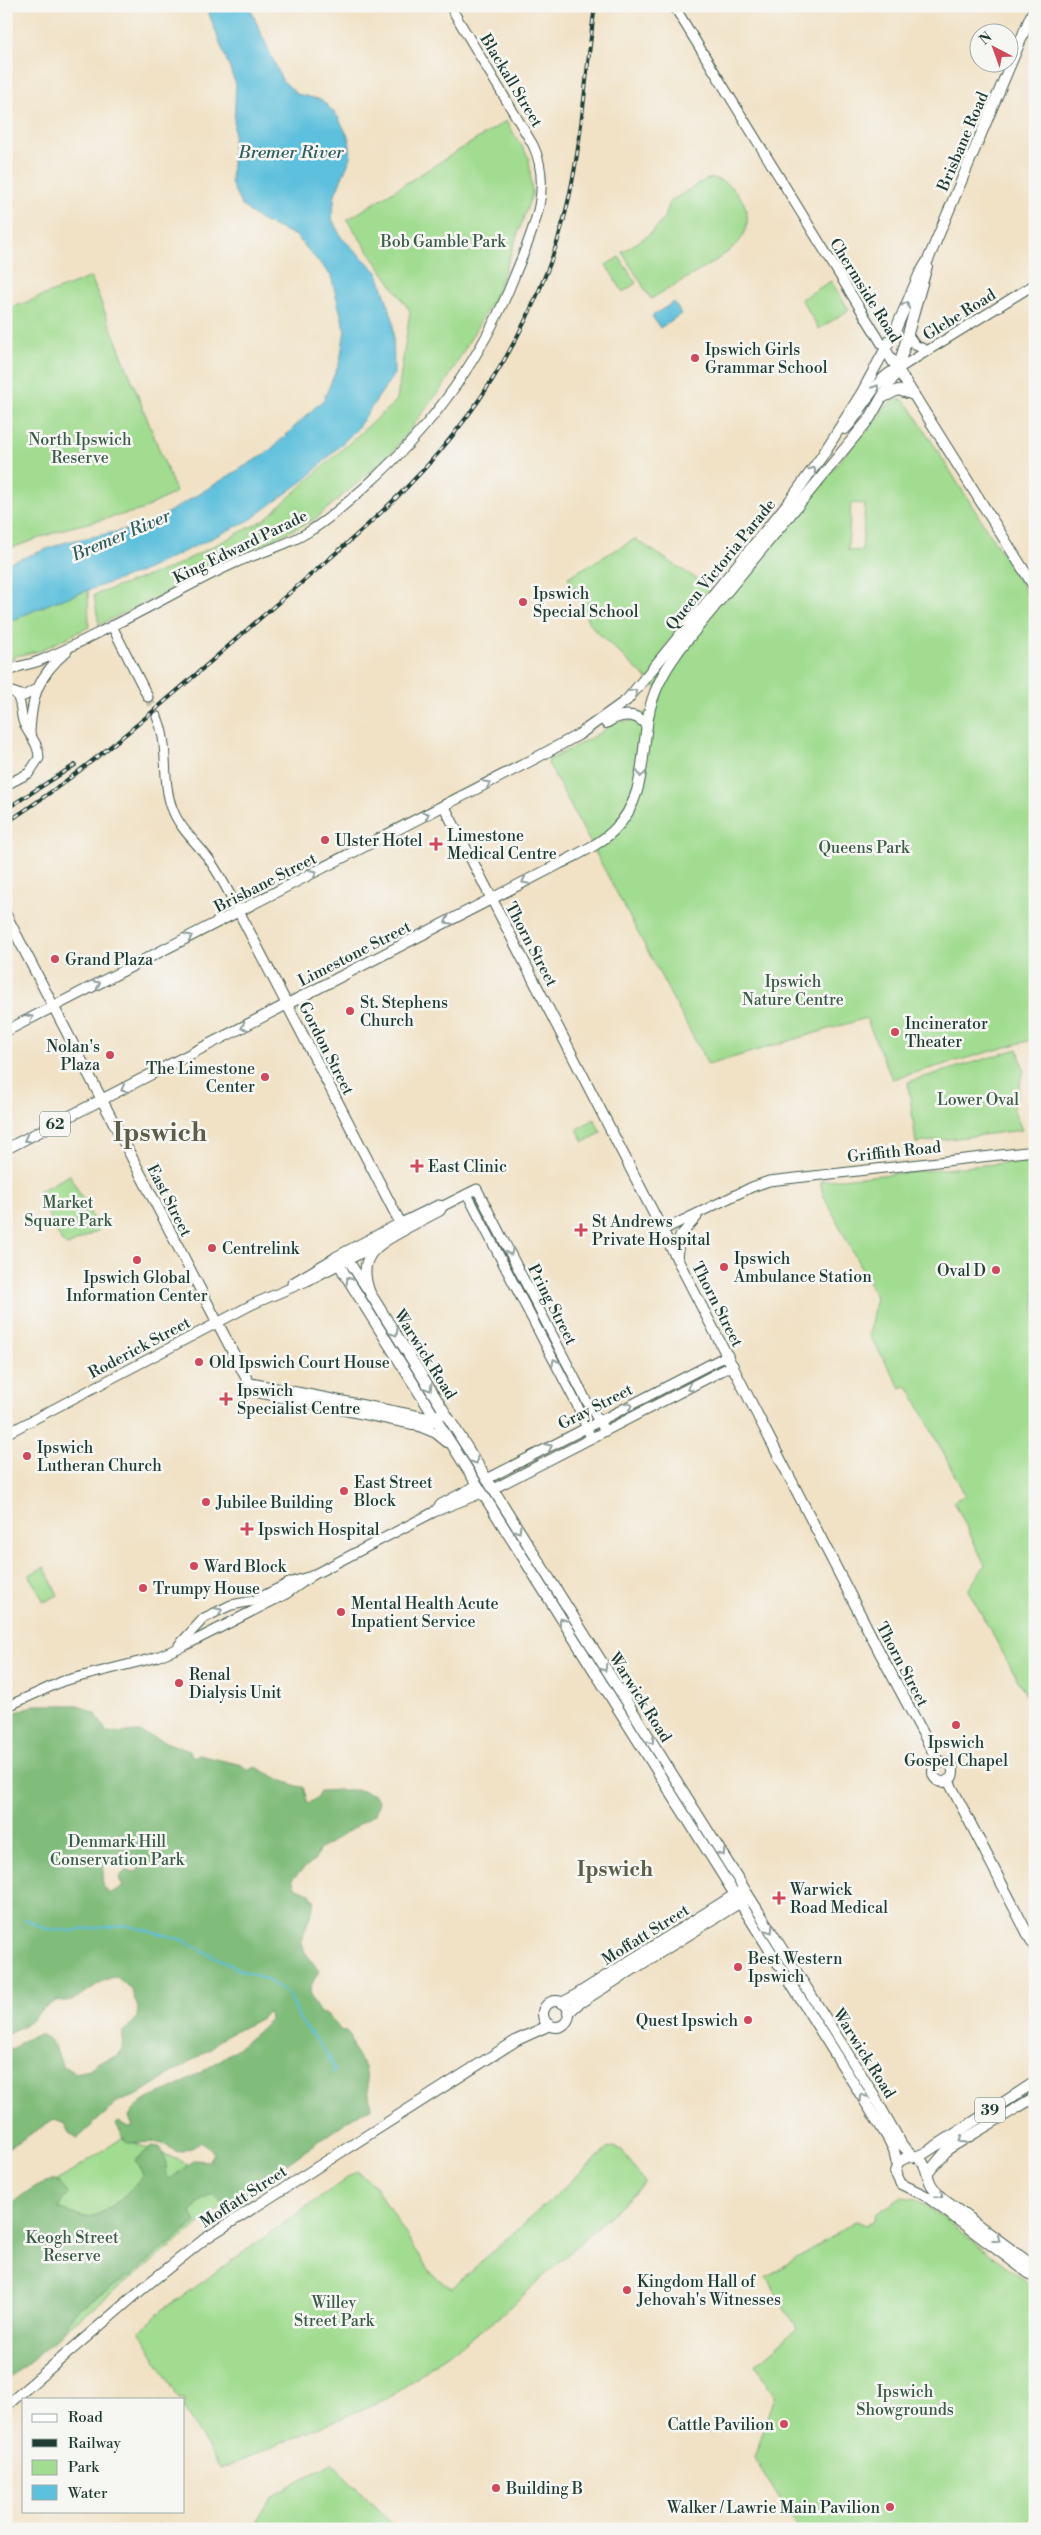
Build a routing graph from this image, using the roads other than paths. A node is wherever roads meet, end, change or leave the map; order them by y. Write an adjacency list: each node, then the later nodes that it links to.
1 (450, 6): 4 (street, Blackall Street)
2 (674, 6): 8 (street, Chermside Road)
3 (1034, 6): 5 (main road, Brisbane Road)
4 (533, 145): 15 (street, King Edward Parade)
5 (928, 260): 7 (main road, Brisbane Road); 8 (main road, Brisbane Road, one-way to 5)
6 (1035, 284): 9 (street, Glebe Road)
7 (908, 335): 9 (street); 10 (main road, Brisbane Road)
8 (886, 349): 10 (main road, Chermside Road); 13 (main road, Queen Victoria Parade)
9 (928, 351): 10 (street, Glebe Road)
10 (898, 369): 11 (main road, Chermside Road); 12 (main road, Queen Victoria Parade); 13 (main road, one-way to 10)
11 (914, 395): 12 (main road); 14 (main road, Chermside Road)
12 (881, 399): 23 (main road, Queen Victoria Parade)
13 (834, 438): 25 (main road, Queen Victoria Parade, one-way to 13)
14 (1035, 588)
15 (112, 626): 16 (street, King Edward Parade); 21 (street)
16 (74, 645): 17 (street); 19 (street)
17 (27, 664): 18 (street); 19 (street)
18 (8, 673): 20 (street)
19 (38, 685): 20 (street); 24 (street)
20 (11, 691): 24 (street)
21 (148, 697)
22 (157, 717): 30 (street, Gordon Street)
23 (647, 726): 25 (main road); 29 (main road, Limestone Street, one-way to 29)
24 (30, 732): 27 (street)
25 (578, 735): 26 (main road, Queen Victoria Parade)
26 (536, 758): 28 (main road, Brisbane Street, one-way to 26)
27 (6, 785)
28 (444, 806): 29 (main road, Thorn Street); 30 (main road, Brisbane Street, one-way to 28)
29 (492, 898): 32 (main road, Limestone Street, one-way to 32); 42 (main road, Thorn Street)
30 (240, 912): 32 (main road, Gordon Street); 33 (main road, Brisbane Street, one-way to 30)
31 (6, 915): 33 (main road, East Street)
32 (287, 1004): 35 (main road, Limestone Street, one-way to 35); 41 (main road, Gordon Street)
33 (53, 1006): 34 (main road, Brisbane Street, one-way to 33); 35 (main road, East Street)
34 (6, 1031)
35 (102, 1100): 36 (main road, Limestone Street / 62, one-way to 36); 48 (main road, East Street)
36 (6, 1149)
37 (1035, 1151): 40 (street, Griffith Road)
38 (477, 1188): 39 (street, Roderick Street); 57 (street, Pring Street, one-way to 57)
39 (467, 1194): 41 (street, Roderick Street); 59 (street, Pring Street, one-way to 39)
40 (700, 1212): 42 (street, Griffith Road); 44 (street)
41 (402, 1227): 43 (main road, Roderick Street); 45 (main road, Roderick Street)
42 (663, 1230): 44 (main road, Thorn Street)
43 (384, 1241): 45 (street, Roderick Street); 46 (main road)
44 (677, 1256): 50 (main road, Thorn Street)
45 (342, 1259): 46 (street, Warwick Road); 48 (street, Roderick Street); 49 (main road, Warwick Road, one-way to 45)
46 (370, 1293): 47 (main road, Warwick Road)
47 (384, 1317): 49 (main road); 54 (main road, Warwick Road, one-way to 54)
48 (217, 1322): 52 (main road, East Street); 62 (street, Roderick Street)
49 (375, 1322): 53 (main road, Warwick Road)
50 (728, 1355): 51 (main road, Thorn Street); 57 (street, Gray Street, one-way to 50)
51 (733, 1365): 60 (street, Gray Street, one-way to 60); 80 (main road, Thorn Street)
52 (250, 1387): 55 (main road); 58 (main road)
53 (419, 1393): 55 (main road); 56 (main road, Warwick Road)
54 (439, 1403): 56 (main road); 61 (main road, Warwick Road)
55 (404, 1414): 56 (main road)
56 (436, 1419): 58 (main road); 61 (main road); 64 (main road, Warwick Road)
57 (600, 1421): 59 (street, Gray Street); 60 (street, Pring Street)
58 (413, 1424): 64 (main road)
59 (586, 1428): 63 (street, Pring Street); 65 (street, Gray Street, one-way to 59)
60 (605, 1431): 63 (street, Gray Street)
61 (457, 1432): 67 (main road, Warwick Road, one-way to 67)
62 (6, 1434)
63 (591, 1438): 66 (street, Gray Street)
64 (454, 1450): 68 (main road, Warwick Road)
65 (512, 1466): 66 (street); 67 (street, Gray Street)
66 (517, 1476): 69 (street, Gray Street)
67 (487, 1479): 68 (main road, Gray Street); 69 (main road, Warwick Road)
68 (479, 1489): 69 (main road, Gray Street); 70 (street); 78 (main road, Warwick Road, one-way to 68)
69 (493, 1489): 77 (main road, Warwick Road, one-way to 77)
70 (311, 1577): 71 (street); 72 (street)
71 (239, 1603): 72 (street); 73 (street, one-way to 71)
72 (248, 1614): 74 (street)
73 (198, 1622): 74 (street); 75 (street)
74 (212, 1632): 75 (street)
75 (174, 1650): 76 (street)
76 (6, 1707)
77 (671, 1773): 78 (main road); 79 (main road, Warwick Road, one-way to 79)
78 (668, 1788): 79 (main road, Warwick Road)
79 (742, 1896): 81 (main road, Moffatt Street); 83 (main road, Moffatt Street); 88 (main road, Warwick Road, one-way to 88); 89 (main road, Warwick Road, one-way to 79)
80 (1035, 1948)
81 (561, 2003): 82 (main road); 83 (main road)
82 (543, 2013): 84 (main road); 85 (main road, Moffatt Street)
83 (568, 2013): 84 (main road)
84 (550, 2025): 85 (main road, Moffatt Street)
85 (517, 2040): 94 (main road, Moffatt Street)
86 (1035, 2082): 88 (main road, 39)
87 (1035, 2097): 90 (main road, 39, one-way to 90)
88 (914, 2156): 89 (main road); 90 (main road)
89 (897, 2164): 91 (main road)
90 (928, 2173): 91 (main road); 92 (main road, one-way to 92)
91 (908, 2187): 93 (main road)
92 (1035, 2267)
93 (1035, 2278)
94 (6, 2406)

